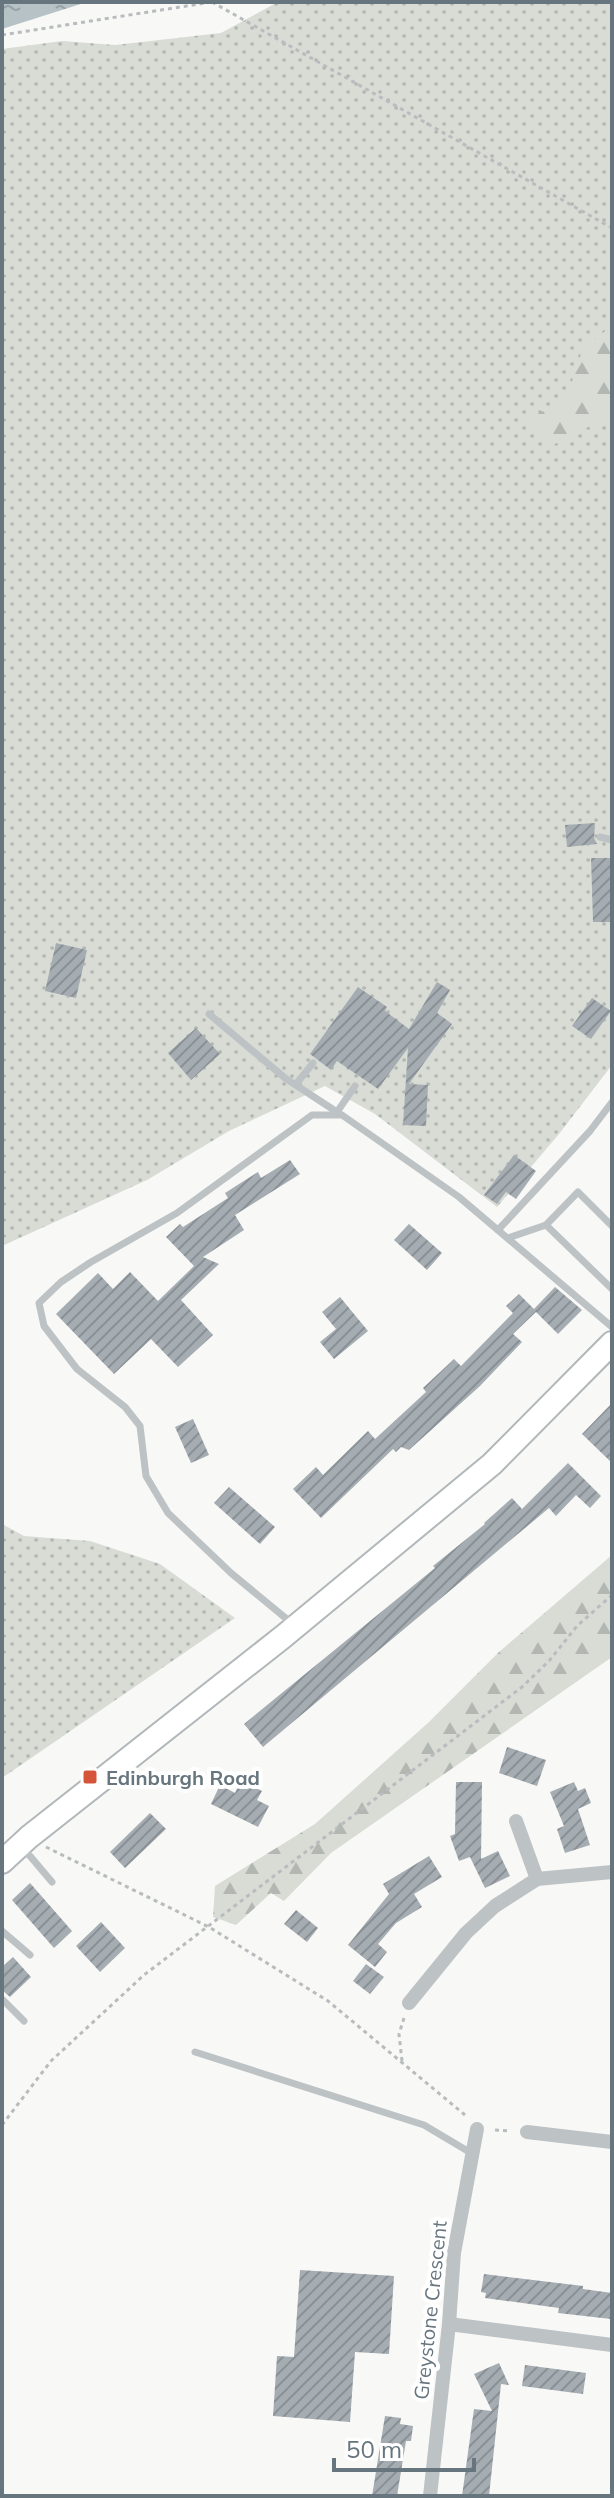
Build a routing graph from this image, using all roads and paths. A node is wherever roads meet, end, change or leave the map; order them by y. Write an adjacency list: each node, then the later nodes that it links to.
1 (212, 2): 2 (path); 3 (path)
2 (2, 35)
3 (612, 228)
4 (600, 837): 5 (lane)
5 (612, 840)
6 (209, 1014): 8 (lane)
7 (313, 1063): 8 (lane)
8 (296, 1084): 11 (lane)
9 (355, 1086): 11 (lane)
10 (612, 1102): 14 (lane)
11 (339, 1113): 14 (lane); 20 (lane)
12 (546, 1225): 13 (lane); 15 (lane); 16 (lane)
13 (612, 1226)
14 (498, 1230): 15 (lane)
15 (508, 1238): 17 (lane)
16 (612, 1289)
17 (612, 1327)
18 (612, 1343): 20 (main road)
19 (612, 1595): 27 (path)
20 (296, 1626): 23 (main road)
21 (516, 1821): 25 (street)
22 (41, 1845): 27 (path)
23 (10, 1855): 26 (lane)
24 (612, 1872): 25 (street)
25 (537, 1879): 31 (street)
26 (52, 1882)
27 (209, 1927): 34 (path); 35 (path)
28 (2, 1931): 29 (lane)
29 (30, 1955)
30 (2, 1999): 32 (lane)
31 (409, 2003): 34 (path)
32 (24, 2021)
33 (195, 2052): 39 (lane)
34 (402, 2061): 36 (path)
35 (2, 2125)
36 (477, 2129): 37 (path); 39 (street, Greystone Crescent)
37 (527, 2132): 38 (street)
38 (612, 2142)
39 (471, 2153): 40 (street, Greystone Crescent)
40 (449, 2324): 41 (street); 42 (street, Greystone Crescent)
41 (612, 2345)
42 (430, 2496)

